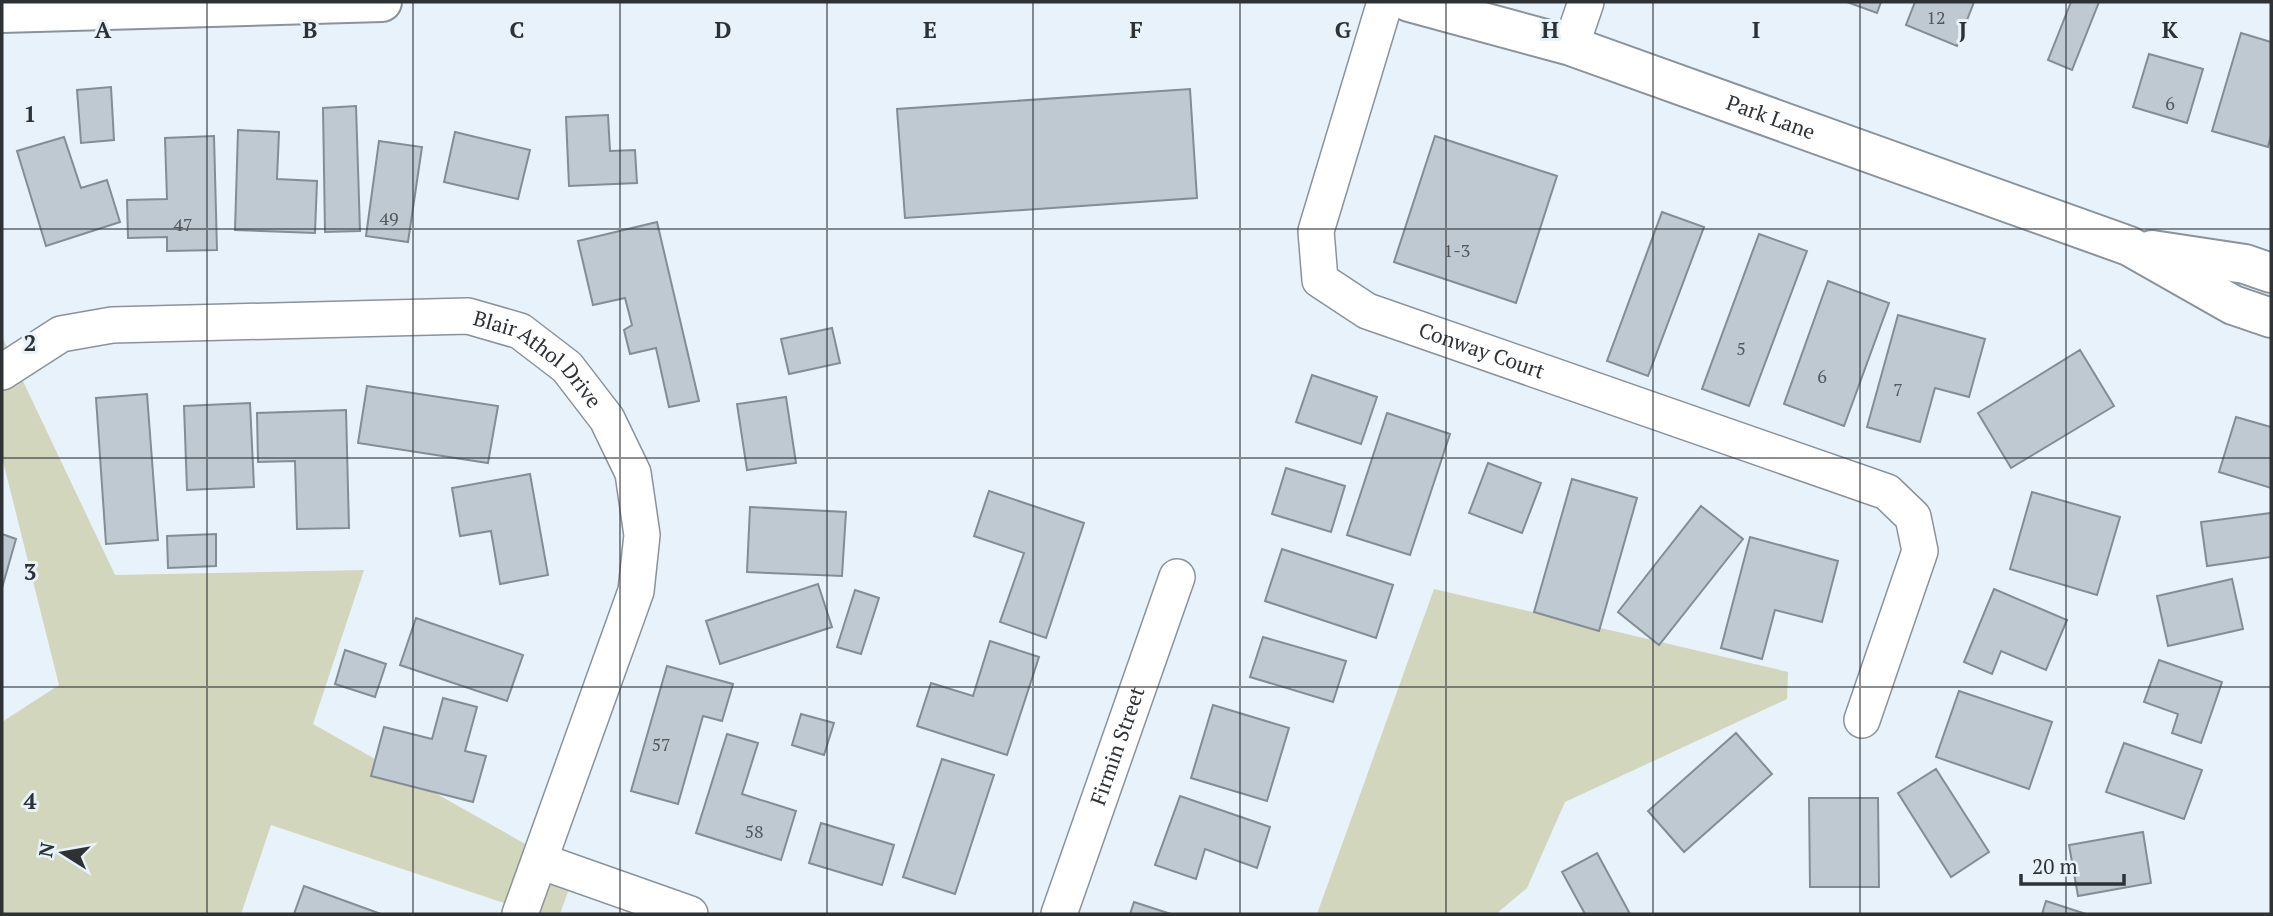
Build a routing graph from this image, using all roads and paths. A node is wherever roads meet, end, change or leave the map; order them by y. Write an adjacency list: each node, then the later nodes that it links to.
1 (382, 2): 5 (street)
2 (1385, 2): 12 (street, Conway Court)
3 (1409, 2): 6 (street, Park Lane)
4 (1587, 2): 6 (street)
5 (2, 13)
6 (1571, 46): 7 (street, Park Lane)
7 (2129, 246): 8 (street, Park Lane); 9 (street, Park Lane)
8 (2271, 273)
9 (2271, 318)
10 (2, 372): 13 (street, Blair Athol Drive)
11 (1177, 577): 16 (street, Firmin Street)
12 (1862, 720)
13 (540, 861): 14 (street, Blair Athol Drive); 15 (street)
14 (520, 914)
15 (690, 914)
16 (1059, 914)

